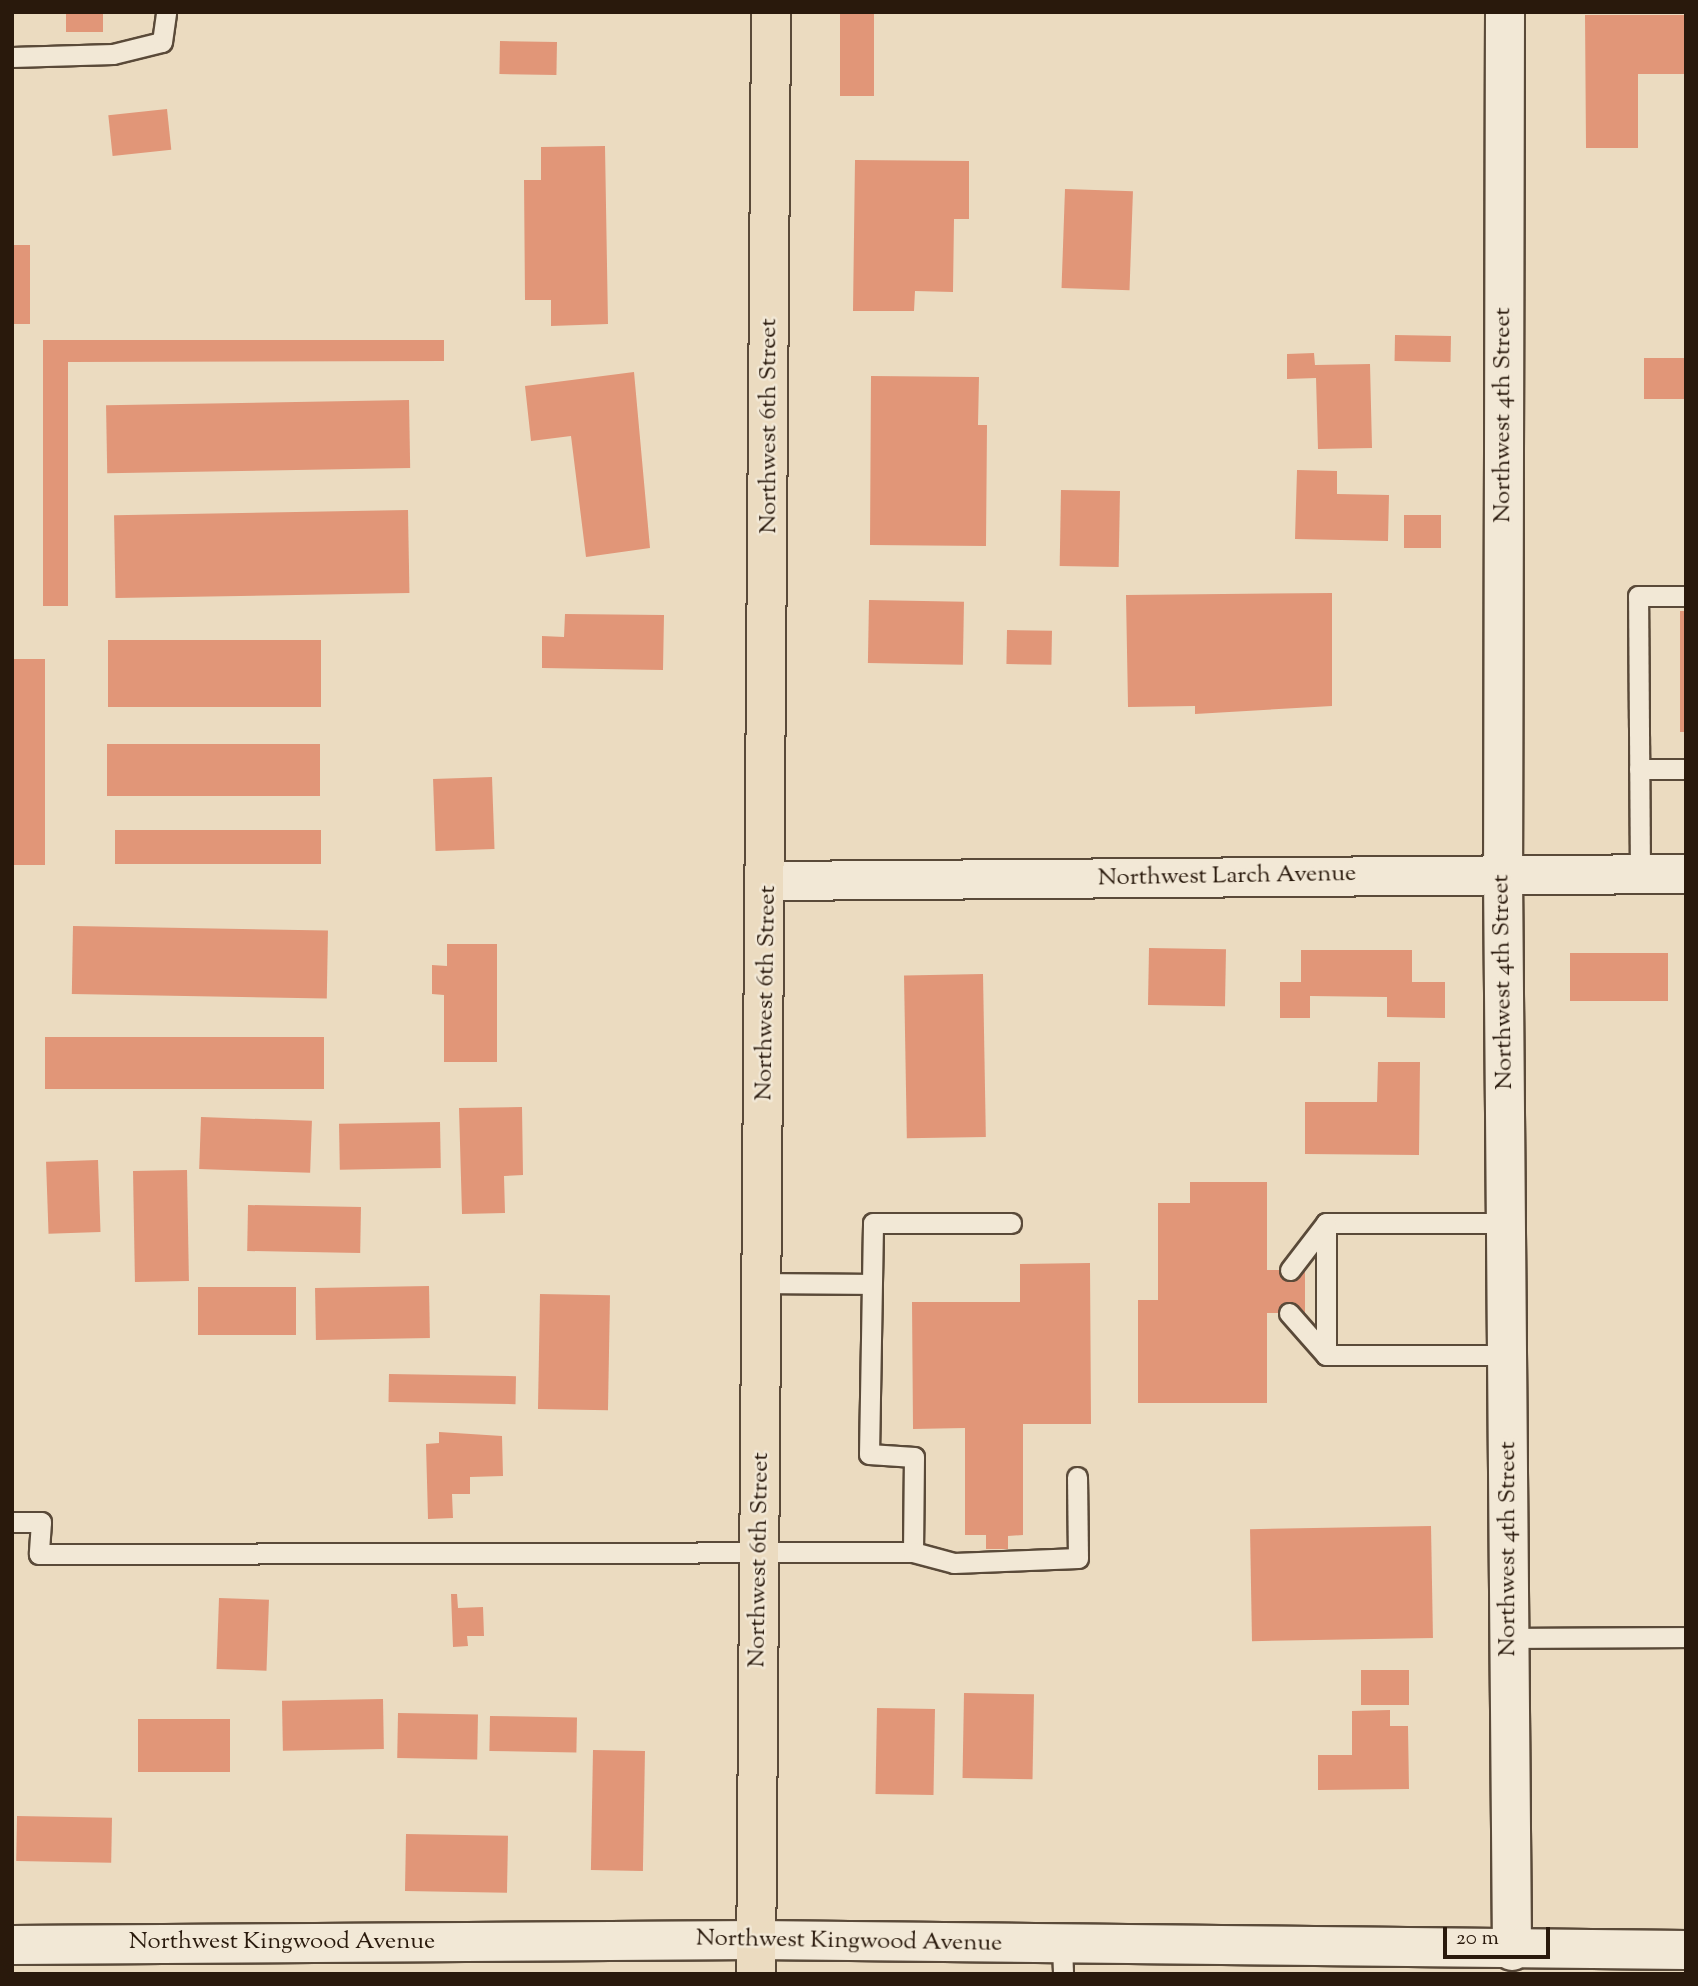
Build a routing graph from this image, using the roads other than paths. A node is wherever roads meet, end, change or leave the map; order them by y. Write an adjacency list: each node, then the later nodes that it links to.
1 (166, 12): 4 (lane)
2 (771, 12): 11 (main road, Northwest 6th Street)
3 (1505, 12): 8 (street, Northwest 4th Street)
4 (12, 57)
5 (1686, 596): 6 (lane)
6 (1639, 769): 7 (lane); 9 (lane)
7 (1686, 769)
8 (1503, 874): 9 (street, Northwest Larch Avenue); 11 (street, Northwest Larch Avenue); 14 (street, Northwest 4th Street)
9 (1640, 874): 10 (street, Northwest Larch Avenue)
10 (1686, 874)
11 (768, 881): 16 (main road, Northwest 6th Street)
12 (1011, 1223): 17 (lane)
13 (1326, 1223): 14 (lane); 15 (lane); 19 (lane)
14 (1506, 1223): 20 (street, Northwest 4th Street)
15 (1290, 1270)
16 (764, 1283): 17 (lane); 23 (main road, Northwest 6th Street)
17 (872, 1284): 24 (lane)
18 (1289, 1313): 19 (lane)
19 (1326, 1355): 20 (lane)
20 (1507, 1355): 26 (street, Northwest 4th Street)
21 (1077, 1477): 24 (lane)
22 (12, 1522): 23 (lane)
23 (760, 1550): 24 (lane); 30 (main road, Northwest 6th Street)
24 (913, 1552)
25 (1686, 1637): 26 (lane)
26 (1509, 1638): 29 (street, Northwest 4th Street)
27 (12, 1945): 31 (street, Northwest Kingwood Avenue)
28 (1686, 1950): 29 (street, Northwest Kingwood Avenue)
29 (1512, 1951): 32 (street, Northwest Kingwood Avenue)
30 (756, 1957): 31 (street, Northwest Kingwood Avenue); 32 (street, Northwest Kingwood Avenue)
31 (147, 1959)
32 (1062, 1959)

